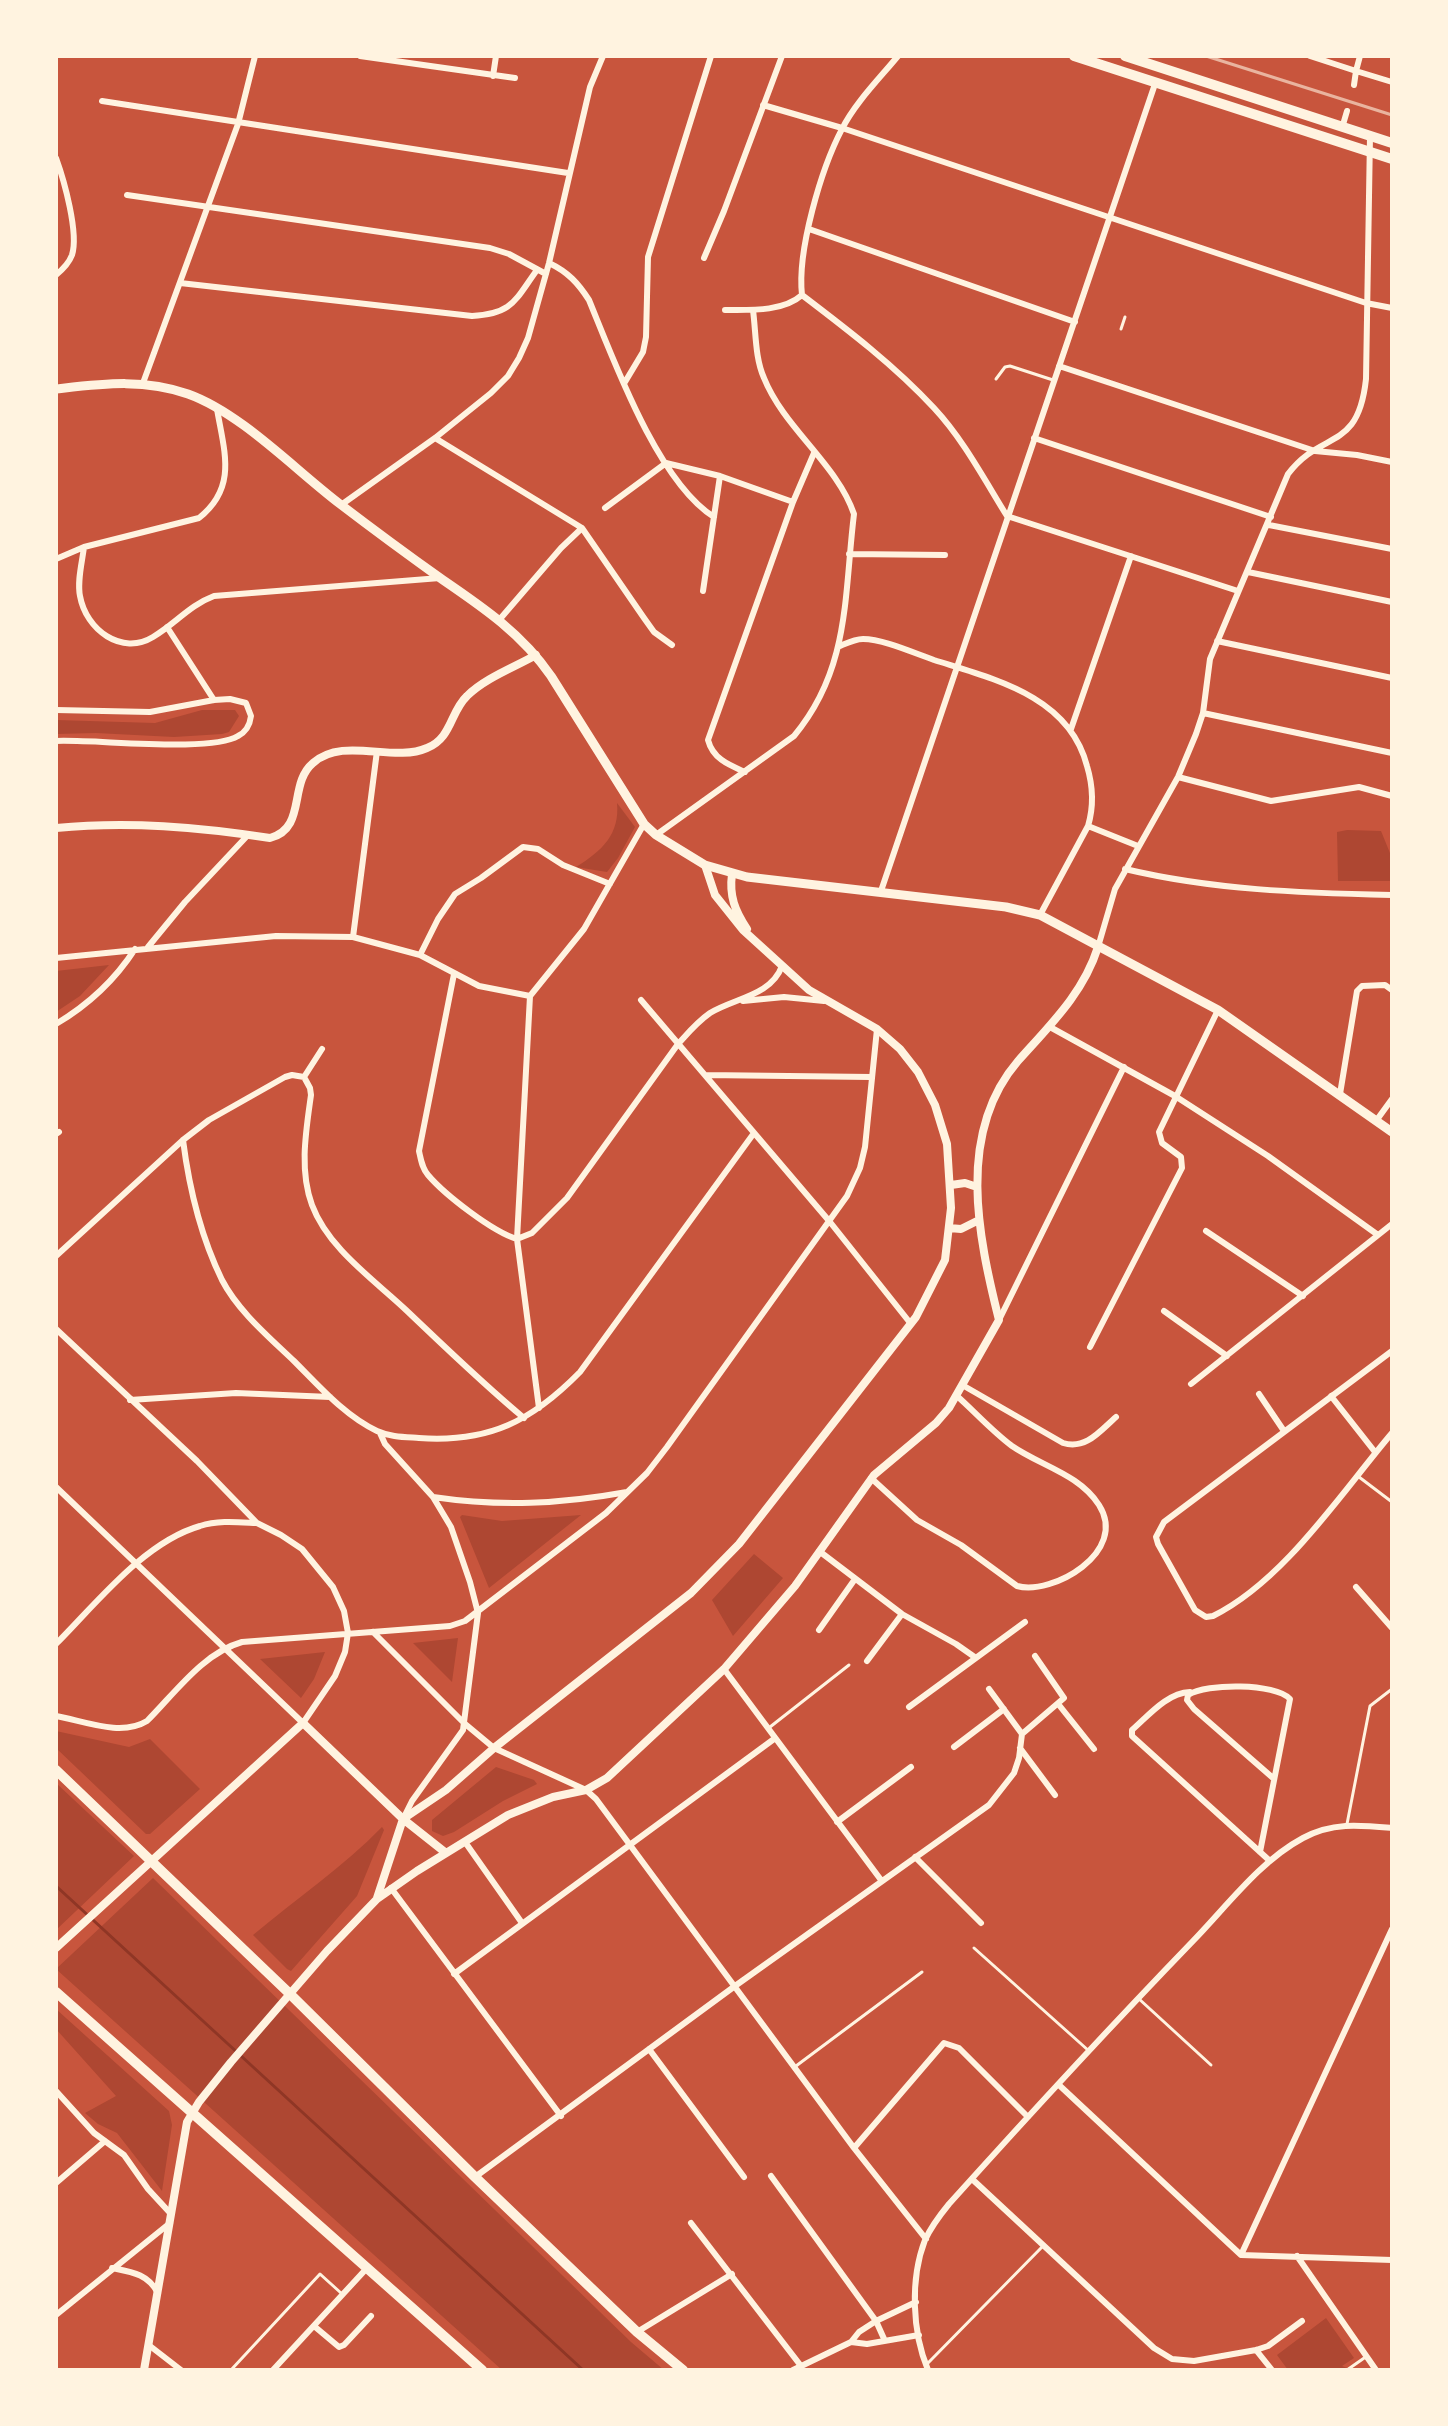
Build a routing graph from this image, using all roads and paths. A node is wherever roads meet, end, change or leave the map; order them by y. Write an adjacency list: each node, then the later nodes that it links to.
1 (255, 56): 21 (street)
2 (360, 56): 13 (street)
3 (496, 56): 13 (street)
4 (603, 56): 30 (street)
5 (711, 56): 52 (street)
6 (782, 56): 19 (street)
7 (898, 56): 22 (street)
8 (1074, 56): 15 (main road)
9 (1125, 56): 23 (main road)
10 (1310, 56): 12 (street)
11 (1360, 56): 12 (street)
12 (1356, 71): 16 (street); 17 (street)
13 (493, 76): 14 (street)
14 (515, 78)
15 (1156, 81): 26 (main road); 33 (street)
16 (1392, 82)
17 (1354, 85)
18 (102, 101): 21 (street)
19 (763, 105): 22 (street); 35 (street)
20 (1347, 111): 23 (street)
21 (238, 124): 30 (street); 32 (street)
22 (842, 128): 33 (street); 34 (street)
23 (1342, 128): 24 (main road)
24 (1370, 136): 25 (main road); 26 (street)
25 (1392, 143)
26 (1370, 151): 28 (main road); 42 (street)
27 (56, 158): 29 (street)
28 (1392, 159)
29 (58, 168): 39 (street)
30 (568, 173): 36 (street)
31 (127, 195): 32 (street)
32 (208, 206): 37 (street); 40 (street)
33 (1112, 217): 42 (street); 47 (street)
34 (809, 229): 41 (street); 47 (street)
35 (704, 258)
36 (549, 263): 38 (street); 52 (street)
37 (537, 270): 38 (street); 40 (street)
38 (546, 274): 56 (street)
39 (56, 275)
40 (180, 283): 53 (street)
41 (802, 295): 45 (street); 66 (street)
42 (1366, 303): 43 (street); 58 (street)
43 (1392, 308)
44 (725, 310): 45 (street)
45 (753, 310): 59 (street)
46 (1125, 317): 48 (lane)
47 (1075, 322): 49 (street)
48 (1121, 329)
49 (1059, 366): 51 (street); 58 (street)
50 (996, 379): 51 (lane)
51 (1053, 380): 57 (street)
52 (625, 382): 61 (street)
53 (143, 383): 54 (main road); 55 (main road)
54 (56, 389)
55 (217, 407): 64 (main road); 70 (street)
56 (435, 438): 64 (street); 69 (street)
57 (1034, 438): 66 (street); 68 (street)
58 (1315, 451): 60 (street); 68 (street)
59 (814, 453): 63 (street); 72 (street)
60 (1392, 462)
61 (666, 463): 62 (street); 65 (street); 67 (street)
62 (720, 476): 63 (street); 67 (street)
63 (793, 502): 96 (street)
64 (341, 505): 77 (main road)
65 (605, 508)
66 (1007, 516): 74 (street); 87 (street)
67 (714, 517): 78 (street)
68 (1270, 521): 71 (street); 76 (street)
69 (582, 528): 81 (street); 84 (street)
70 (84, 547): 75 (street); 82 (street)
71 (1392, 549)
72 (849, 554): 73 (street); 85 (street)
73 (945, 555)
74 (1131, 556): 79 (street); 92 (street)
75 (56, 559)
76 (1248, 572): 79 (street); 80 (street)
77 (440, 578): 81 (main road); 82 (street)
78 (703, 591)
79 (1238, 591): 83 (street)
80 (1392, 602)
81 (500, 619): 86 (main road)
82 (167, 627): 89 (street)
83 (1217, 641): 88 (street); 91 (street)
84 (672, 645)
85 (840, 646): 87 (street); 96 (street)
86 (536, 655): 94 (street); 99 (main road)
87 (956, 667): 92 (street); 109 (street)
88 (1392, 678)
89 (214, 700): 90 (street); 93 (street)
90 (56, 710)
91 (1203, 713): 95 (street); 97 (street)
92 (1071, 729): 100 (street)
93 (56, 741)
94 (377, 751): 102 (street); 112 (street)
95 (1392, 753)
96 (745, 772): 103 (street)
97 (1178, 777): 98 (street); 104 (street)
98 (1390, 794)
99 (644, 824): 103 (main road); 108 (street)
100 (1088, 826): 104 (street); 111 (street)
101 (56, 828): 102 (street)
102 (248, 835): 114 (street)
103 (656, 835): 105 (main road)
104 (1138, 846): 106 (street)
105 (705, 865): 107 (main road); 113 (street)
106 (1125, 869): 110 (street); 115 (street)
107 (732, 874): 109 (main road); 113 (street)
108 (610, 884): 117 (street); 122 (street)
109 (881, 891): 111 (main road)
110 (1392, 895)
111 (1040, 915): 115 (main road)
112 (353, 937): 114 (street); 117 (street)
113 (752, 937): 119 (street)
114 (148, 947): 116 (street)
115 (1098, 947): 126 (main road); 128 (street)
116 (135, 949): 118 (street); 127 (street)
117 (420, 955): 120 (street)
118 (56, 958)
119 (782, 966): 124 (street); 125 (street)
120 (454, 974): 122 (street); 151 (street)
121 (1392, 990): 136 (street)
122 (530, 996): 151 (street)
123 (641, 1000): 130 (street)
124 (827, 1001): 125 (street); 129 (street)
125 (732, 1002): 130 (street)
126 (1218, 1010): 136 (main road); 137 (street)
127 (56, 1024)
128 (1050, 1027): 132 (street); 144 (street)
129 (877, 1029): 135 (street); 143 (street)
130 (678, 1044): 133 (street); 151 (street)
131 (322, 1049): 134 (street)
132 (1124, 1067): 137 (street); 155 (street)
133 (705, 1075): 135 (street); 141 (street)
134 (304, 1077): 142 (street); 170 (street)
135 (871, 1077): 146 (street)
136 (1340, 1094): 139 (main road)
137 (1175, 1096): 150 (street); 158 (street)
138 (1392, 1099): 139 (street)
139 (1376, 1121): 140 (main road)
140 (1390, 1132)
141 (754, 1133): 146 (street); 168 (street)
142 (183, 1140): 152 (street); 166 (street)
143 (951, 1185): 144 (street); 148 (street)
144 (977, 1187): 145 (street)
145 (979, 1220): 148 (street); 155 (street)
146 (830, 1222): 156 (street); 178 (street)
147 (1392, 1224): 150 (street)
148 (949, 1228): 156 (street)
149 (1206, 1231): 153 (street)
150 (1378, 1235): 153 (street)
151 (517, 1239): 168 (street)
152 (56, 1256)
153 (1303, 1296): 160 (street)
154 (1164, 1311): 160 (street)
155 (999, 1320): 162 (street)
156 (911, 1324): 213 (street)
157 (56, 1329): 167 (street)
158 (1090, 1347)
159 (1392, 1351): 165 (street)
160 (1227, 1356): 161 (street)
161 (1191, 1384)
162 (964, 1386): 164 (street); 169 (street)
163 (1259, 1394): 171 (street)
164 (957, 1396): 176 (street); 176 (street)
165 (1331, 1396): 171 (street); 174 (street)
166 (330, 1397): 167 (street); 172 (street)
167 (130, 1400): 181 (street)
168 (539, 1408): 170 (street)
169 (1116, 1417)
170 (524, 1418): 172 (street)
171 (1284, 1431): 175 (street)
172 (380, 1433): 179 (street)
173 (1392, 1433): 174 (street)
174 (1375, 1452): 175 (street)
175 (1356, 1475): 180 (lane)
176 (871, 1478): 182 (street)
177 (57, 1488): 183 (street)
178 (630, 1491): 179 (street); 186 (street)
179 (433, 1497): 186 (street)
180 (1392, 1502)
181 (257, 1523): 183 (street); 192 (street)
182 (819, 1551): 184 (street); 199 (street)
183 (137, 1563): 193 (street); 194 (street)
184 (855, 1579): 187 (street); 190 (street)
185 (1356, 1587): 189 (street)
186 (478, 1613): 191 (street); 208 (street)
187 (902, 1614): 196 (street); 197 (street)
188 (1025, 1622): 196 (street)
189 (1392, 1628)
190 (819, 1630)
191 (373, 1632): 192 (street); 208 (street)
192 (348, 1633): 194 (street); 207 (street)
193 (56, 1644)
194 (225, 1647): 206 (street); 207 (street)
195 (1035, 1656): 203 (street)
196 (976, 1658): 204 (street)
197 (867, 1661)
198 (849, 1665): 209 (lane)
199 (724, 1669): 209 (street); 219 (street)
200 (989, 1689): 205 (street)
201 (1392, 1689): 223 (lane)
202 (1193, 1692): 218 (street); 218 (street); 227 (street)
203 (1059, 1705): 210 (street); 215 (street)
204 (909, 1707)
205 (1004, 1709): 210 (street); 212 (street)
206 (56, 1716)
207 (303, 1723): 221 (street); 230 (street)
208 (464, 1723): 213 (street); 221 (street)
209 (767, 1729): 211 (street)
210 (1022, 1734): 214 (street)
211 (774, 1739): 222 (street); 226 (street)
212 (954, 1747)
213 (494, 1748): 219 (street); 221 (street)
214 (1020, 1748): 220 (street); 229 (street)
215 (1094, 1749)
216 (911, 1767): 222 (street)
217 (56, 1770): 230 (main road)
218 (1273, 1778): 227 (street)
219 (586, 1790): 225 (street); 226 (street)
220 (1055, 1795)
221 (403, 1819): 228 (street); 234 (street)
222 (837, 1822): 232 (street)
223 (1347, 1824): 224 (street); 231 (street)
224 (1392, 1828)
225 (465, 1842): 228 (street); 235 (street)
226 (630, 1844): 235 (street); 242 (street)
227 (1260, 1852): 231 (street)
228 (446, 1853): 233 (street)
229 (915, 1857): 232 (street); 236 (street)
230 (151, 1860): 238 (street); 244 (main road)
231 (1270, 1861): 245 (street)
232 (881, 1880): 242 (street)
233 (391, 1888): 234 (street); 241 (street)
234 (377, 1899): 244 (street)
235 (522, 1923): 241 (street)
236 (981, 1923)
237 (1392, 1929): 266 (street)
238 (56, 1948)
239 (974, 1948): 247 (lane)
240 (922, 1972): 249 (lane)
241 (454, 1974): 253 (street)
242 (735, 1986): 246 (street); 249 (street)
243 (56, 1992): 252 (main road)
244 (290, 1994): 252 (street); 258 (main road)
245 (1138, 1998): 247 (street); 248 (lane)
246 (649, 2049): 253 (street); 259 (street)
247 (1089, 2051): 250 (street)
248 (1211, 2065)
249 (796, 2066): 256 (street)
250 (1059, 2085): 254 (street); 266 (street)
251 (56, 2091): 255 (street)
252 (191, 2112): 262 (street); 270 (main road)
253 (561, 2116): 258 (street)
254 (1028, 2117): 256 (street); 260 (street)
255 (105, 2141): 261 (street); 262 (street)
256 (854, 2148): 264 (street)
257 (771, 2176): 277 (street)
258 (475, 2177): 280 (main road)
259 (744, 2177)
260 (972, 2179): 264 (street); 265 (street)
261 (56, 2183)
262 (170, 2219): 269 (street); 272 (street)
263 (691, 2223): 271 (street)
264 (926, 2239): 274 (street)
265 (1043, 2246): 285 (street); 288 (lane)
266 (1241, 2255): 267 (street)
267 (1297, 2256): 268 (street); 286 (street)
268 (1392, 2260)
269 (112, 2268): 272 (street); 275 (street)
270 (367, 2268): 273 (street); 293 (main road)
271 (732, 2274): 280 (street); 287 (street)
272 (158, 2293): 284 (street)
273 (343, 2294): 279 (street); 291 (lane)
274 (916, 2302): 277 (street); 281 (street)
275 (56, 2315)
276 (371, 2316): 279 (street)
277 (876, 2321): 282 (street); 283 (street)
278 (1302, 2321): 285 (street)
279 (314, 2326): 292 (street)
280 (637, 2332): 294 (main road)
281 (919, 2335): 282 (street); 288 (street)
282 (885, 2341): 283 (street)
283 (851, 2342): 287 (street)
284 (150, 2346): 289 (street); 290 (street)
285 (1256, 2350): 296 (street)
286 (1367, 2356): 297 (lane); 298 (street)
287 (801, 2366): 295 (street)
288 (927, 2368)
289 (144, 2370)
290 (181, 2370)
291 (231, 2370)
292 (273, 2370)
293 (482, 2370)
294 (683, 2370)
295 (793, 2370)
296 (1272, 2370)
297 (1347, 2370)
298 (1376, 2370)

